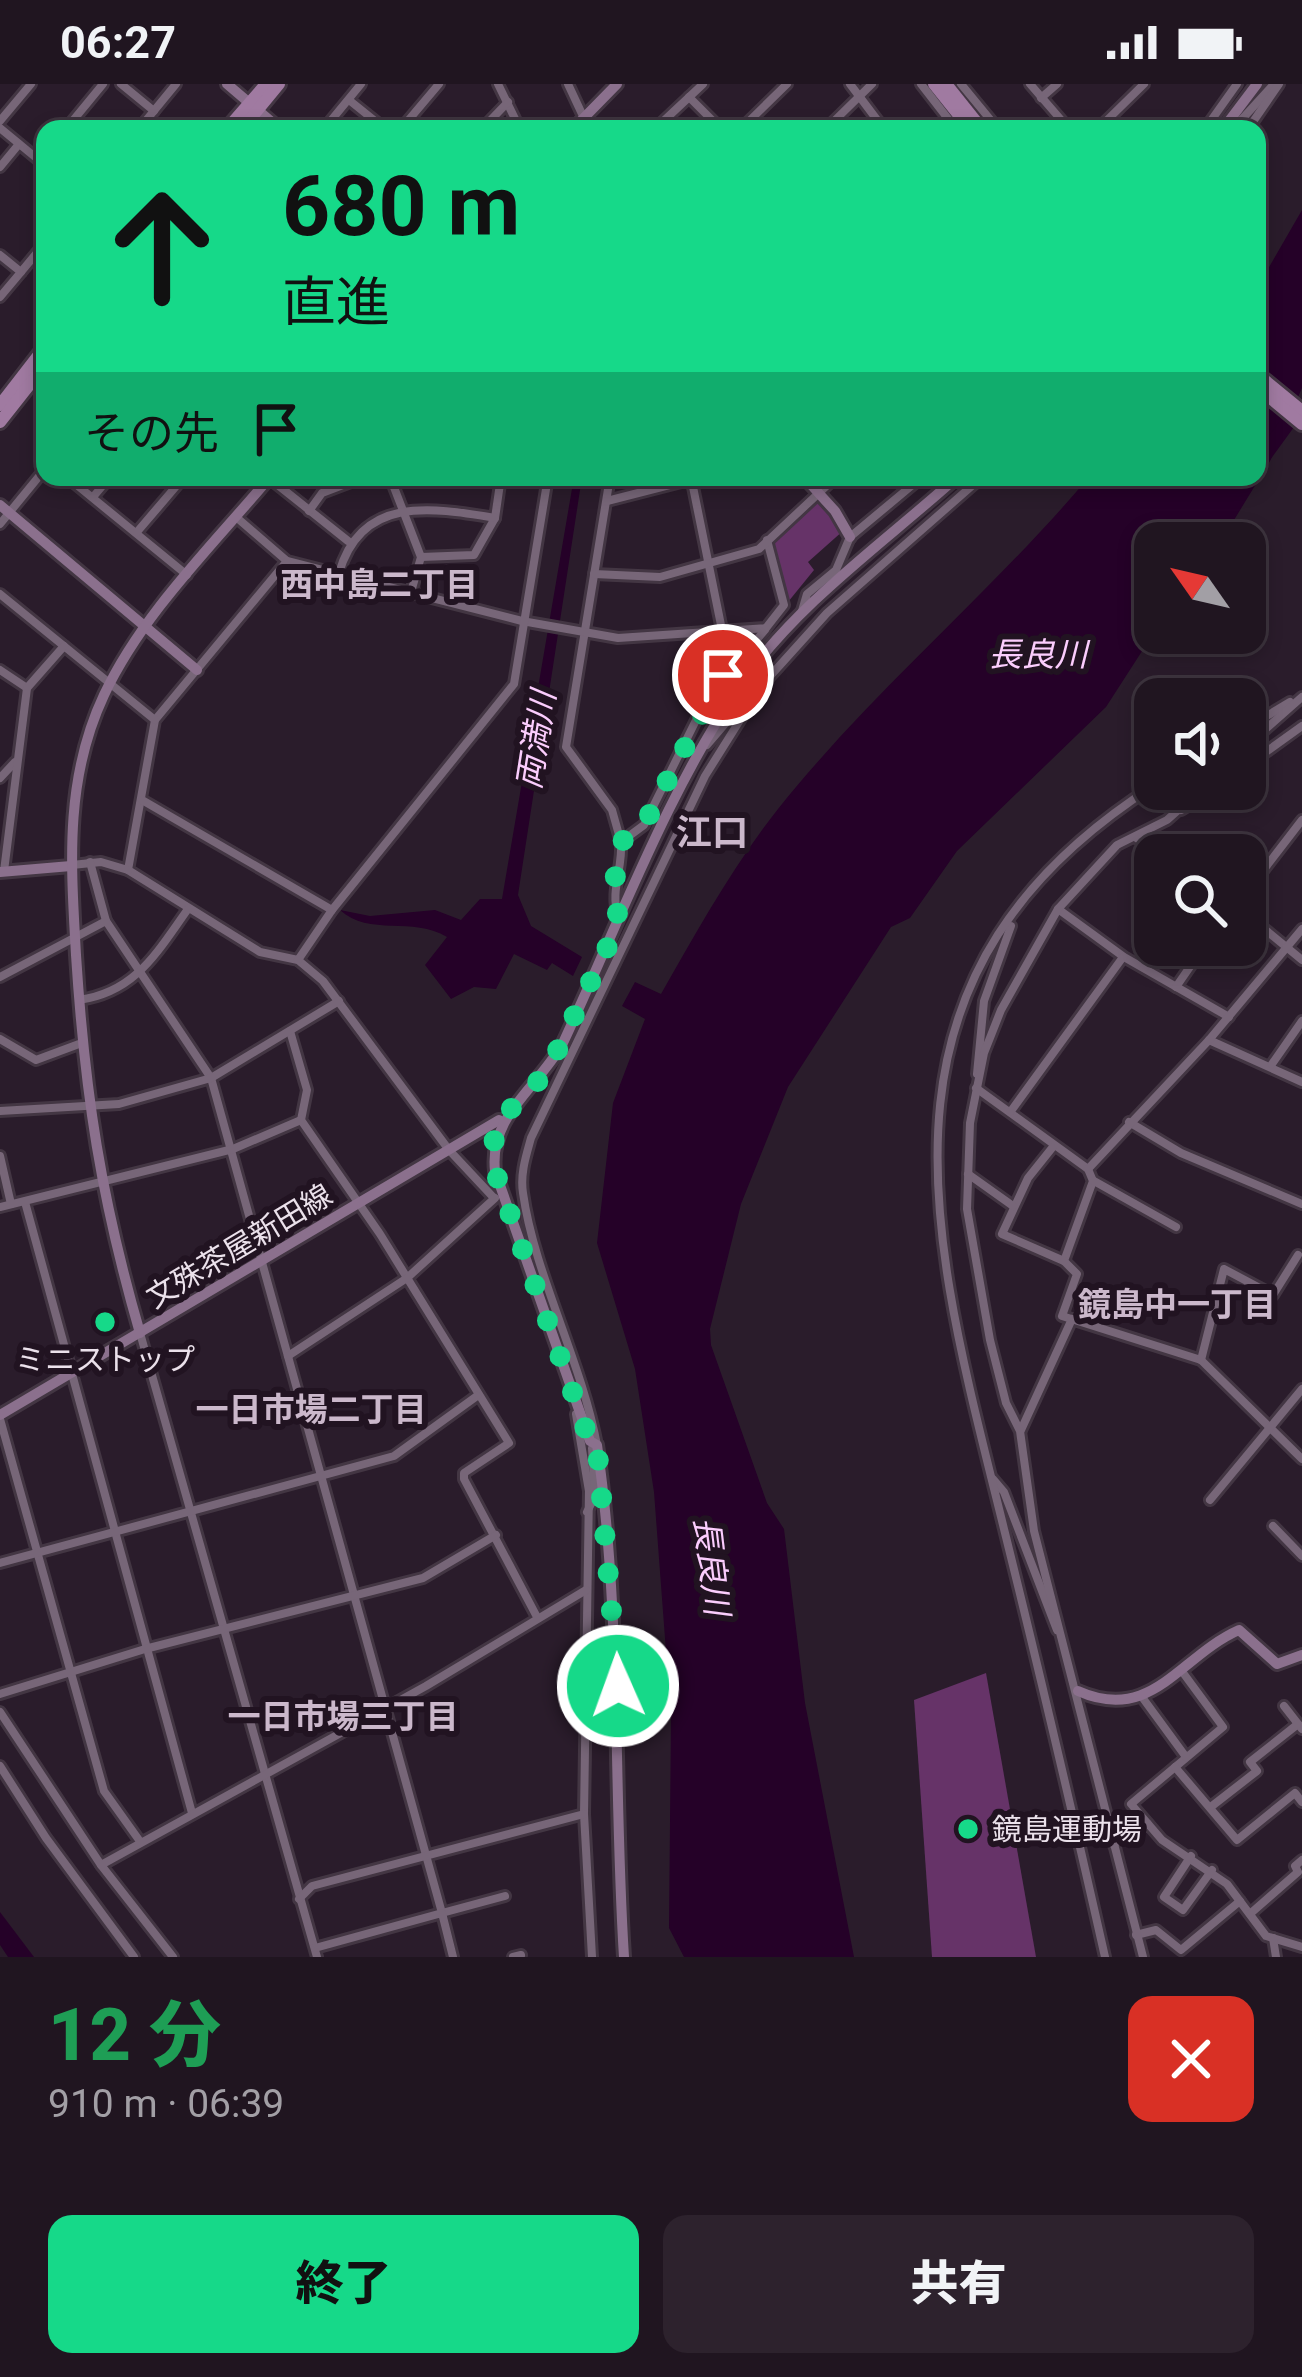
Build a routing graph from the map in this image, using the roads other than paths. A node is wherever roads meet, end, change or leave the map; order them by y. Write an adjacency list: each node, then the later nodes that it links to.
1 (31, 84): 61 (street)
2 (103, 84): 34 (street)
3 (121, 84): 33 (street)
4 (176, 84): 33 (street)
5 (227, 84): 32 (main road)
6 (266, 84): 32 (main road)
7 (280, 84): 32 (main road)
8 (361, 84): 30 (street)
9 (439, 84): 41 (street)
10 (498, 84): 31 (street)
11 (568, 84): 44 (street)
12 (617, 84): 45 (main road)
13 (703, 84): 27 (street)
14 (787, 84): 48 (street)
15 (850, 84): 28 (street)
16 (872, 84): 28 (street)
17 (922, 84): 51 (street)
18 (934, 84): 52 (main road)
19 (946, 84): 53 (main road)
20 (961, 84): 54 (street)
21 (1030, 84): 29 (street)
22 (1057, 84): 29 (street)
23 (1144, 84): 56 (street)
24 (1237, 84): 57 (street)
25 (1257, 84): 58 (main road)
26 (1277, 84): 59 (street); 60 (street)
27 (689, 97): 46 (street); 47 (street)
28 (859, 97): 49 (street); 50 (street)
29 (1041, 98): 55 (street)
30 (349, 100): 39 (street); 40 (street)
31 (508, 102): 42 (street); 43 (street)
32 (253, 107): 36 (main road); 37 (main road); 38 (main road)
33 (154, 111): 35 (street)
34 (73, 120)
35 (146, 120)
36 (238, 120)
37 (246, 120)
38 (269, 120)
39 (332, 120)
40 (375, 120)
41 (408, 120)
42 (491, 120)
43 (516, 120)
44 (581, 120)
45 (586, 120)
46 (665, 120)
47 (712, 120)
48 (750, 120)
49 (835, 120)
50 (877, 120)
51 (949, 120)
52 (963, 120)
53 (975, 120)
54 (991, 120)
55 (1062, 120)
56 (1107, 120)
57 (1211, 120)
58 (1230, 120)
59 (1242, 120)
60 (1254, 120)
61 (0, 125): 62 (street)
62 (19, 144): 63 (street); 64 (street)
63 (36, 155)
64 (0, 167)
65 (36, 254): 67 (street)
66 (0, 255): 67 (street)
67 (21, 272): 68 (street)
68 (0, 297)
69 (36, 359): 73 (main road)
70 (36, 376): 75 (main road)
71 (1266, 381): 74 (main road)
72 (1266, 394): 76 (main road)
73 (0, 405)
74 (1302, 411)
75 (0, 422)
76 (1302, 424)
77 (36, 479): 98 (street)
78 (79, 486): 96 (street)
79 (102, 486): 96 (street)
80 (176, 486): 104 (street)
81 (262, 486): 101 (main road)
82 (278, 486): 99 (street)
83 (340, 486): 99 (street)
84 (393, 486): 100 (street)
85 (500, 486): 102 (street)
86 (546, 486): 117 (street)
87 (609, 486): 97 (street)
88 (663, 486): 97 (street)
89 (695, 486): 110 (street)
90 (812, 486): 95 (main road)
91 (825, 486): 95 (street)
92 (911, 486): 105 (street)
93 (947, 486): 116 (main road, 文殊茶屋新田線)
94 (972, 486): 126 (street)
95 (818, 492): 105 (main road); 106 (street)
96 (93, 497): 104 (street)
97 (607, 501): 112 (street)
98 (5, 509): 103 (street); 118 (main road)
99 (309, 512): 107 (street)
100 (401, 512): 102 (street); 107 (street); 108 (street)
101 (236, 517): 109 (street); 113 (main road)
102 (495, 518): 108 (street)
103 (0, 524)
104 (137, 532): 113 (street)
105 (850, 537): 116 (street)
106 (767, 540): 110 (street); 119 (street)
107 (348, 542): 111 (street)
108 (421, 557): 114 (street)
109 (287, 561): 111 (street); 123 (street)
110 (712, 561): 112 (street); 120 (street)
111 (339, 573): 114 (street)
112 (594, 574): 121 (street)
113 (187, 576): 118 (main road)
114 (411, 592): 117 (street)
115 (0, 594): 122 (street)
116 (800, 618): 133 (main road, 文殊茶屋新田線)
117 (524, 621): 121 (street); 154 (street)
118 (147, 625): 123 (main road); 125 (main road)
119 (766, 628): 120 (street); 145 (street)
120 (722, 629): 121 (street)
121 (585, 633): 145 (street)
122 (64, 646): 125 (street); 127 (street)
123 (197, 670): 130 (street)
124 (1, 674): 127 (street)
125 (110, 683): 130 (street); 147 (main road)
126 (761, 685): 133 (street); 219 (street)
127 (26, 688): 135 (street)
128 (1302, 696): 129 (street); 132 (street)
129 (1266, 717)
130 (155, 720): 137 (street)
131 (1302, 726): 134 (street)
132 (1266, 728)
133 (703, 748): 155 (main road, 文殊茶屋新田線)
134 (1266, 752)
135 (16, 762): 136 (street); 150 (street)
136 (0, 778)
137 (142, 800): 149 (street); 154 (street)
138 (1134, 801): 151 (street)
139 (1178, 810): 141 (street)
140 (1179, 810): 141 (street)
141 (1176, 812): 143 (street)
142 (1302, 820): 148 (street)
143 (1140, 834)
144 (1134, 838): 153 (street)
145 (621, 842): 155 (street)
146 (90, 862): 147 (street); 149 (street); 156 (street)
147 (70, 866): 150 (main road); 159 (main road)
148 (1266, 867)
149 (128, 870): 152 (street)
150 (2, 872)
151 (1020, 906): 180 (street); 222 (street)
152 (188, 908): 162 (street); 166 (street)
153 (1058, 909): 161 (street); 180 (street)
154 (332, 910): 162 (street)
155 (620, 921): 184 (main road, 文殊茶屋新田線)
156 (106, 922): 159 (street); 166 (street)
157 (1266, 929): 160 (street)
158 (1302, 929): 160 (street)
159 (76, 940): 167 (street); 169 (main road)
160 (1286, 945): 163 (street); 171 (street)
161 (1124, 957): 165 (street); 183 (street)
162 (298, 960): 170 (street)
163 (1302, 960)
164 (1191, 966): 168 (street)
165 (1144, 968): 168 (street)
166 (140, 976): 169 (street); 178 (street)
167 (0, 977)
168 (1176, 988): 171 (street)
169 (79, 1000): 176 (main road)
170 (339, 1001): 173 (street); 189 (street)
171 (1229, 1017): 175 (street)
172 (1302, 1021): 177 (street)
173 (290, 1031): 178 (street); 185 (street)
174 (0, 1039): 176 (street)
175 (1209, 1040): 177 (street); 186 (street)
176 (79, 1044): 181 (main road)
177 (1272, 1064): 179 (street)
178 (211, 1078): 181 (street); 188 (street)
179 (1302, 1082)
180 (977, 1085): 183 (street); 192 (street)
181 (88, 1108): 182 (street); 194 (main road)
182 (0, 1111)
183 (1011, 1111): 187 (street)
184 (502, 1118): 189 (main road, 文殊茶屋新田線); 200 (main road)
185 (301, 1120): 188 (street); 198 (street)
186 (1129, 1122): 191 (street); 199 (street)
187 (1052, 1148): 191 (street); 201 (street)
188 (232, 1149): 194 (street); 205 (street)
189 (449, 1150): 195 (street); 198 (main road, 文殊茶屋新田線)
190 (0, 1156): 197 (street)
191 (1088, 1169): 193 (street)
192 (968, 1174): 201 (street); 218 (street)
193 (1093, 1181): 203 (street); 206 (street)
194 (100, 1184): 196 (street); 209 (main road)
195 (493, 1197): 200 (street); 207 (street)
196 (25, 1202): 197 (street); 212 (street)
197 (11, 1204): 202 (street)
198 (357, 1204): 205 (main road, 文殊茶屋新田線); 207 (street)
199 (1302, 1204)
200 (507, 1206): 213 (main road)
201 (1013, 1206): 206 (street)
202 (0, 1207)
203 (1176, 1227)
204 (1298, 1255): 211 (street)
205 (264, 1262): 209 (main road, 文殊茶屋新田線); 210 (street)
206 (1064, 1262): 208 (street)
207 (406, 1278): 210 (street); 215 (street)
208 (1072, 1319): 211 (street); 218 (street)
209 (140, 1333): 212 (main road, 文殊茶屋新田線); 224 (street)
210 (288, 1356): 221 (street)
211 (1202, 1360): 217 (street)
212 (70, 1373): 216 (main road, 文殊茶屋新田線); 227 (street)
213 (572, 1387): 219 (main road); 225 (street)
214 (1302, 1389): 217 (street)
215 (477, 1396): 221 (street); 228 (street)
216 (0, 1420): 229 (street)
217 (1274, 1426): 220 (street); 223 (street)
218 (1020, 1431): 237 (street)
219 (597, 1445): 225 (street); 278 (main road)
220 (1302, 1459)
221 (321, 1475): 224 (street); 233 (street)
222 (991, 1477): 237 (street); 279 (street)
223 (1210, 1500)
224 (190, 1510): 227 (street); 235 (street)
225 (587, 1512): 232 (street)
226 (1273, 1526): 230 (street)
227 (115, 1532): 229 (street); 236 (street)
228 (496, 1534): 233 (street); 234 (street)
229 (38, 1552): 231 (street); 240 (street)
230 (1302, 1556)
231 (0, 1563)
232 (586, 1590): 234 (street); 256 (street)
233 (356, 1596): 235 (street); 245 (street)
234 (537, 1617): 245 (street)
235 (227, 1631): 236 (street); 251 (street)
236 (145, 1649): 240 (street); 255 (street)
237 (1066, 1654): 241 (street)
238 (1302, 1655): 239 (main road)
239 (1181, 1670): 243 (main road); 248 (street)
240 (72, 1672): 242 (street); 258 (street)
241 (1078, 1691): 243 (main road); 259 (street)
242 (0, 1694)
243 (1142, 1697): 248 (street)
244 (1284, 1706): 247 (street)
245 (384, 1708): 251 (street); 260 (street)
246 (0, 1712): 263 (street)
247 (1300, 1727): 254 (street)
248 (1186, 1757): 250 (street)
249 (0, 1766): 274 (street)
250 (1174, 1767): 254 (street); 257 (street)
251 (266, 1774): 255 (street); 266 (street)
252 (1298, 1790): 253 (street); 254 (street)
253 (1302, 1802)
254 (1212, 1806)
255 (192, 1813): 258 (street)
256 (584, 1814): 260 (street); 277 (street)
257 (1148, 1825): 259 (street); 261 (street)
258 (139, 1840): 263 (street)
259 (1113, 1844): 270 (street)
260 (425, 1856): 266 (street); 268 (street)
261 (1191, 1856): 264 (street); 264 (street)
262 (1302, 1859): 269 (street)
263 (101, 1865): 275 (street)
264 (1212, 1870): 267 (street)
265 (505, 1896): 268 (street)
266 (298, 1900): 273 (street)
267 (1240, 1901): 269 (street); 270 (street)
268 (442, 1913): 273 (street); 276 (street)
269 (1251, 1913): 271 (street)
270 (1136, 1935): 280 (street)
271 (1273, 1938): 272 (street); 281 (street)
272 (1302, 1947)
273 (316, 1953)
274 (134, 1957)
275 (173, 1957)
276 (453, 1957)
277 (592, 1957)
278 (624, 1957)
279 (1105, 1957)
280 (1143, 1957)
281 (1276, 1957)

